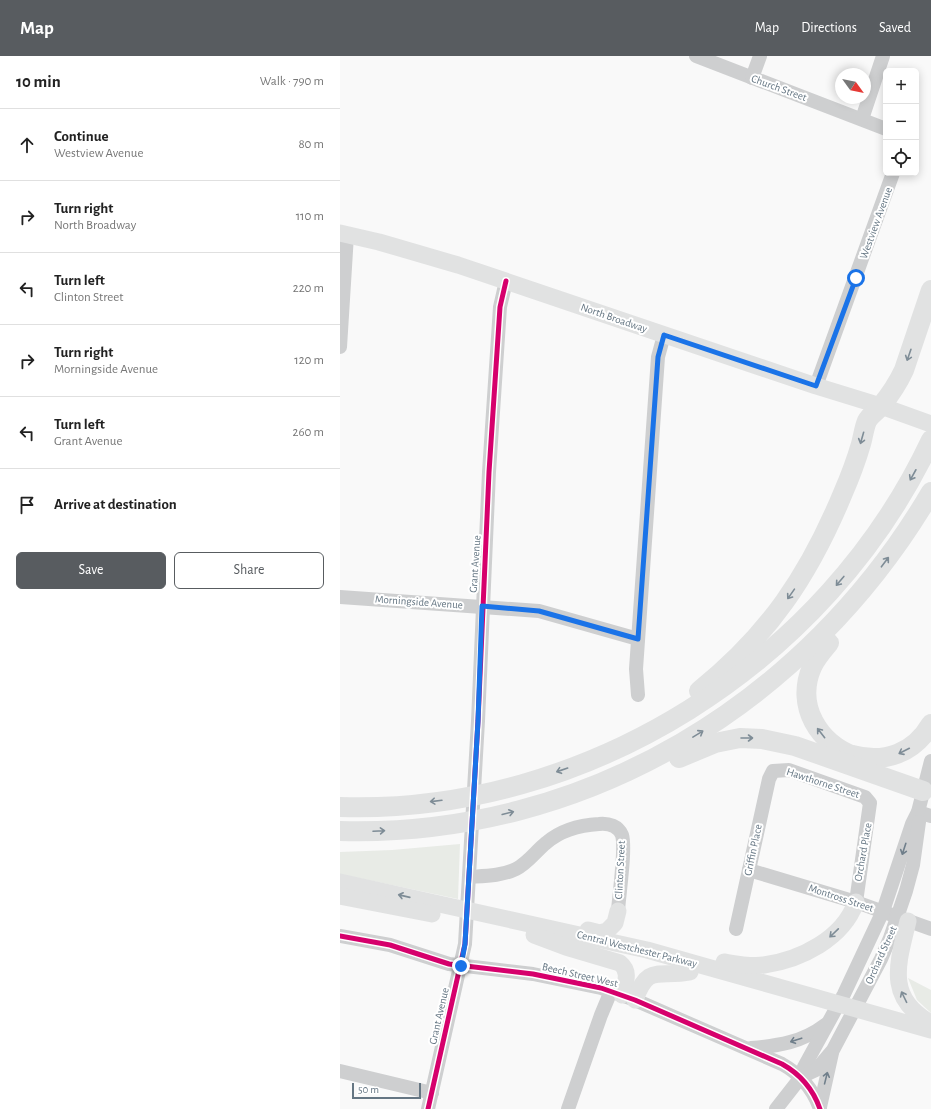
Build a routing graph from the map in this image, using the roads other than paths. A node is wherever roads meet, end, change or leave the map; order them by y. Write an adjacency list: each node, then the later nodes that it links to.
1 (696, 56): 4 (street, Church Street)
2 (760, 56): 4 (street)
3 (883, 56): 5 (street)
4 (752, 78): 5 (street, Church Street)
5 (862, 119): 6 (street)
6 (883, 128)
7 (892, 176): 13 (street, Westview Avenue)
8 (343, 234): 9 (main road, North Broadway); 12 (street)
9 (506, 281): 11 (main road, North Broadway); 19 (street, Grant Avenue)
10 (931, 290): 14 (highway, one-way to 14)
11 (664, 335): 13 (main road, North Broadway); 21 (street)
12 (340, 347)
13 (816, 386): 14 (main road, North Broadway)
14 (882, 406): 15 (main road, North Broadway); 26 (highway, one-way to 26)
15 (931, 424)
16 (931, 440): 26 (highway, one-way to 26)
17 (931, 492): 20 (highway, one-way to 17)
18 (340, 597): 19 (street, Morningside Avenue)
19 (482, 606): 21 (street, Morningside Avenue); 35 (street, Grant Avenue)
20 (834, 624): 24 (highway, one-way to 20); 27 (highway, one-way to 20)
21 (638, 639): 22 (street)
22 (638, 695)
23 (931, 724): 24 (highway, one-way to 24)
24 (852, 755): 29 (highway)
25 (931, 761): 29 (street, Orchard Street)
26 (586, 762): 31 (highway, one-way to 31)
27 (639, 766): 29 (highway, one-way to 29); 33 (highway, one-way to 27)
28 (773, 771): 30 (street, Hawthorne Street); 34 (street, Griffin Place)
29 (924, 786): 32 (street, Orchard Street)
30 (870, 803): 38 (street, Orchard Place)
31 (340, 807)
32 (924, 814): 40 (street, Orchard Street, one-way to 40); 41 (street, Orchard Street)
33 (340, 831)
34 (749, 870): 38 (street, Montross Street); 42 (street, Griffin Place)
35 (469, 877): 39 (street, Clinton Street); 47 (street, Grant Avenue)
36 (340, 882): 44 (main road, Central Westchester Parkway, one-way to 36)
37 (340, 896): 44 (main road, Central Westchester Parkway)
38 (856, 902): 40 (street, Montross Street); 48 (main road, one-way to 48)
39 (618, 911): 44 (main road); 46 (main road)
40 (883, 911): 41 (street, Montross Street); 50 (street, Orchard Street)
41 (902, 919): 43 (street, Montross Street); 51 (main road, one-way to 41); 55 (street, Orchard Street)
42 (736, 929)
43 (931, 929)
44 (533, 930): 46 (main road, Central Westchester Parkway); 48 (main road, Central Westchester Parkway); 49 (main road)
45 (340, 936): 47 (street, Beech Street West)
46 (658, 953): 48 (main road, Central Westchester Parkway)
47 (461, 966): 49 (street, Beech Street West); 58 (street, Grant Avenue)
48 (697, 968): 49 (main road); 52 (main road, Central Westchester Parkway); 53 (main road, Central Westchester Parkway)
49 (623, 995): 54 (street, Beech Street West); 61 (street)
50 (830, 1021): 54 (street, one-way to 54); 57 (street, Orchard Street)
51 (931, 1023)
52 (931, 1030)
53 (931, 1042)
54 (749, 1049): 57 (street, Beech Street West)
55 (833, 1050): 57 (street, Orchard Street); 59 (street, one-way to 55)
56 (340, 1071): 58 (street)
57 (801, 1078): 59 (street); 62 (street)
58 (432, 1093): 60 (street, Grant Avenue)
59 (820, 1108)
60 (428, 1109)
61 (568, 1109)
62 (776, 1109)

